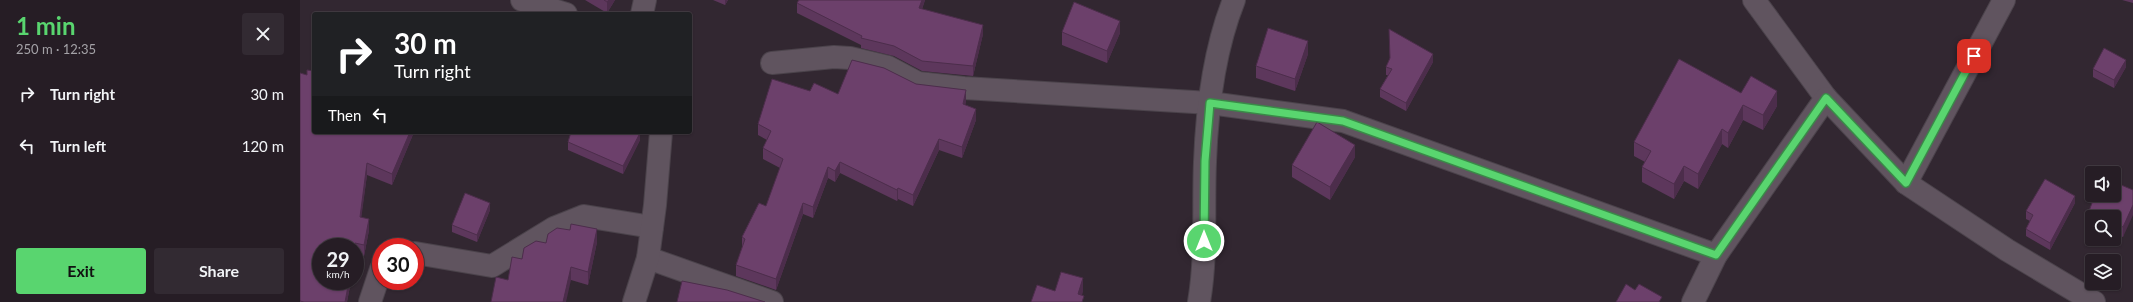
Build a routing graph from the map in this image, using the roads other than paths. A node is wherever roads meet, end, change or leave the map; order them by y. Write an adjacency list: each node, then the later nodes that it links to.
1 (522, 0): 6 (street)
2 (645, 0): 7 (street)
3 (1234, 0): 10 (street)
4 (1754, 0): 9 (street)
5 (2004, 0): 12 (street)
6 (560, 12)
7 (642, 12)
8 (772, 63): 10 (street)
9 (1826, 98): 12 (street); 15 (street)
10 (1210, 103): 15 (street); 21 (street)
11 (661, 134): 13 (street)
12 (1906, 183): 23 (street)
13 (652, 227): 14 (street); 16 (street)
14 (424, 255)
15 (1716, 255): 22 (street)
16 (648, 258): 19 (street); 20 (street)
17 (374, 290): 18 (street)
18 (370, 302)
19 (634, 302)
20 (772, 302)
21 (1199, 302)
22 (1694, 302)
23 (2094, 302)

